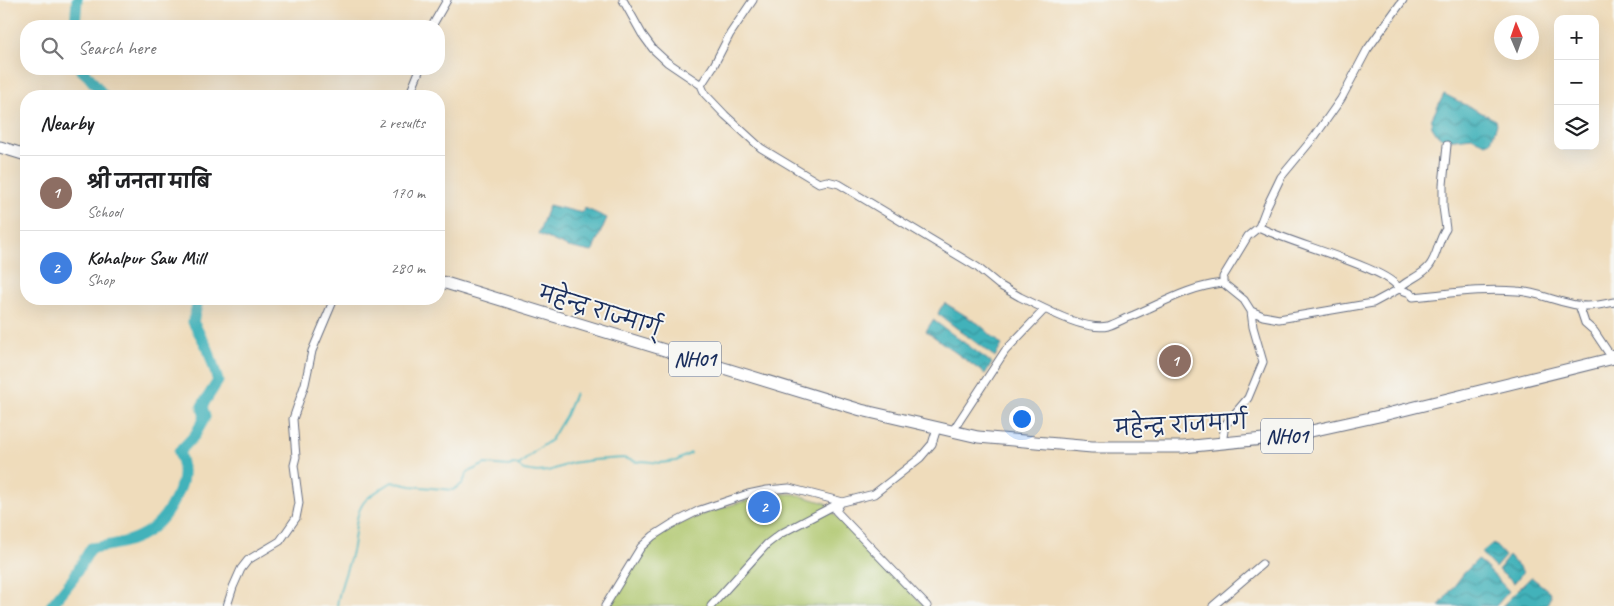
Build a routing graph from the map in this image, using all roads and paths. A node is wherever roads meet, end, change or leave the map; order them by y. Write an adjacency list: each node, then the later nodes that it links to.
1 (447, 0): 5 (street)
2 (623, 0): 7 (street)
3 (753, 0): 7 (street)
4 (1404, 0): 12 (street)
5 (435, 20)
6 (418, 75): 8 (street)
7 (701, 85): 19 (street)
8 (411, 90)
9 (1447, 145): 15 (street)
10 (0, 147): 11 (highway)
11 (20, 153)
12 (1259, 227): 14 (street); 15 (street)
13 (445, 283): 23 (highway, महेन्द्र राज्मार्ग् / NH01)
14 (1223, 283): 19 (street); 20 (street)
15 (1399, 289): 18 (street); 20 (street)
16 (1614, 302): 18 (street)
17 (331, 305): 28 (street)
18 (1579, 305): 21 (street)
19 (1045, 310): 24 (street)
20 (1251, 311): 25 (street)
21 (1614, 354)
22 (1614, 358): 25 (highway, महेन्द्र राजमार्ग / NH01)
23 (937, 428): 24 (highway, महेन्द्र राज्मार्ग् / NH01); 26 (street)
24 (952, 432): 25 (highway, महेन्द्र राजमार्ग / NH01)
25 (1222, 443)
26 (841, 502): 29 (street); 30 (street); 31 (street)
27 (1262, 564): 32 (street)
28 (227, 606)
29 (605, 606)
30 (712, 606)
31 (927, 606)
32 (1213, 606)

